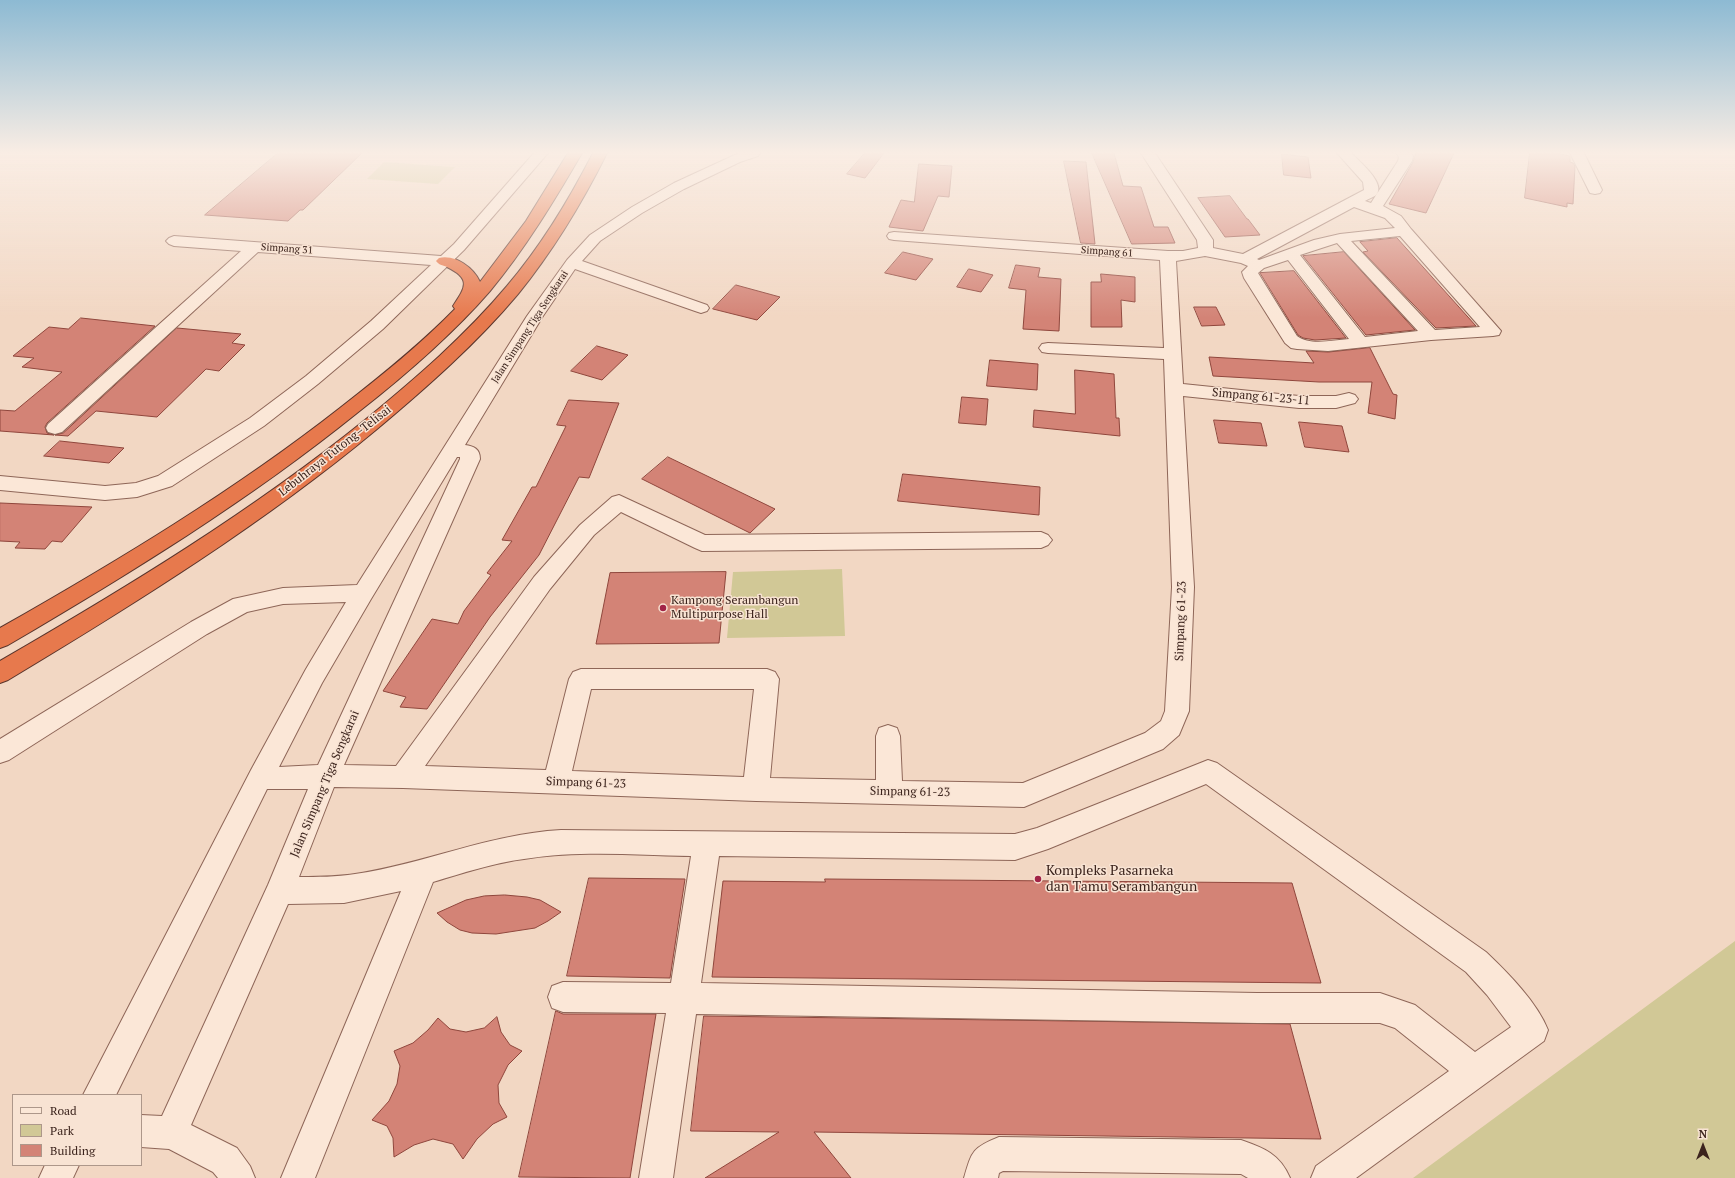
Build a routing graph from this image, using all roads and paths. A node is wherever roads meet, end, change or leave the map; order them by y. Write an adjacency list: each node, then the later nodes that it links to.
1 (493, 208): 22 (street)
2 (542, 208): 26 (highway, Lebuhraya Tutong–Telisai)
3 (570, 208): 39 (highway, Lebuhraya Tutong–Telisai)
4 (641, 208): 24 (street, Jalan Simpang Tiga Sengkarai)
5 (1184, 208): 18 (street)
6 (1341, 208): 9 (street)
7 (1375, 208): 8 (street)
8 (1404, 231): 12 (street); 27 (street)
9 (1292, 233): 15 (street); 23 (street)
10 (320, 235): 17 (street)
11 (894, 236): 21 (street, Simpang 61)
12 (1340, 238): 15 (street); 27 (street)
13 (387, 240): 20 (street)
14 (174, 241): 16 (street)
15 (1319, 243): 19 (street)
16 (254, 247): 17 (street, Simpang 31); 33 (street, Simpang 31)
17 (305, 250): 20 (street, Simpang 31)
18 (1205, 251): 21 (street, Simpang 61); 23 (street)
19 (1291, 254): 23 (street); 28 (street)
20 (374, 256): 22 (street, Simpang 31)
21 (1168, 256): 30 (street, Simpang 61-23)
22 (444, 261): 26 (highway); 35 (street)
23 (1252, 262): 28 (street)
24 (572, 263): 25 (street); 34 (street, Jalan Simpang Tiga Sengkarai)
25 (701, 308)
26 (439, 333): 38 (highway, Lebuhraya Tutong–Telisai)
27 (1431, 335): 28 (street)
28 (1360, 342)
29 (1048, 348): 30 (street)
30 (1172, 354): 31 (street, Simpang 61-23)
31 (1173, 389): 32 (street, Simpang 61-23-11); 47 (street, Simpang 61-23)
32 (1349, 399)
33 (55, 428)
34 (451, 450): 37 (street, Jalan Simpang Tiga Sengkarai); 42 (street, Jalan Simpang Tiga Sengkarai)
35 (0, 483)
36 (1041, 540): 43 (street)
37 (363, 593): 41 (street); 44 (street, Jalan Simpang Tiga Sengkarai)
38 (0, 639)
39 (0, 673)
40 (888, 736): 47 (street)
41 (0, 752)
42 (326, 776): 43 (street, Simpang 61-23); 44 (street, Simpang 61-23); 50 (street, Jalan Simpang Tiga Sengkarai)
43 (403, 777): 45 (street, Simpang 61-23)
44 (260, 778): 54 (street, Jalan Simpang Tiga Sengkarai)
45 (556, 782): 46 (street, Simpang 61-23); 46 (street)
46 (756, 789): 47 (street, Simpang 61-23)
47 (889, 791)
48 (706, 843): 49 (street); 52 (street); 53 (street)
49 (423, 872): 50 (street); 59 (street)
50 (280, 891): 55 (street, Jalan Simpang Tiga Sengkarai)
51 (563, 997): 52 (street)
52 (683, 998): 53 (street); 60 (street)
53 (1475, 1072): 63 (street)
54 (100, 1094)
55 (156, 1132): 58 (street)
56 (62, 1166): 57 (street)
57 (56, 1178)
58 (238, 1178)
59 (298, 1178)
60 (656, 1178)
61 (981, 1178): 62 (street)
62 (1273, 1178)
63 (1328, 1178)

